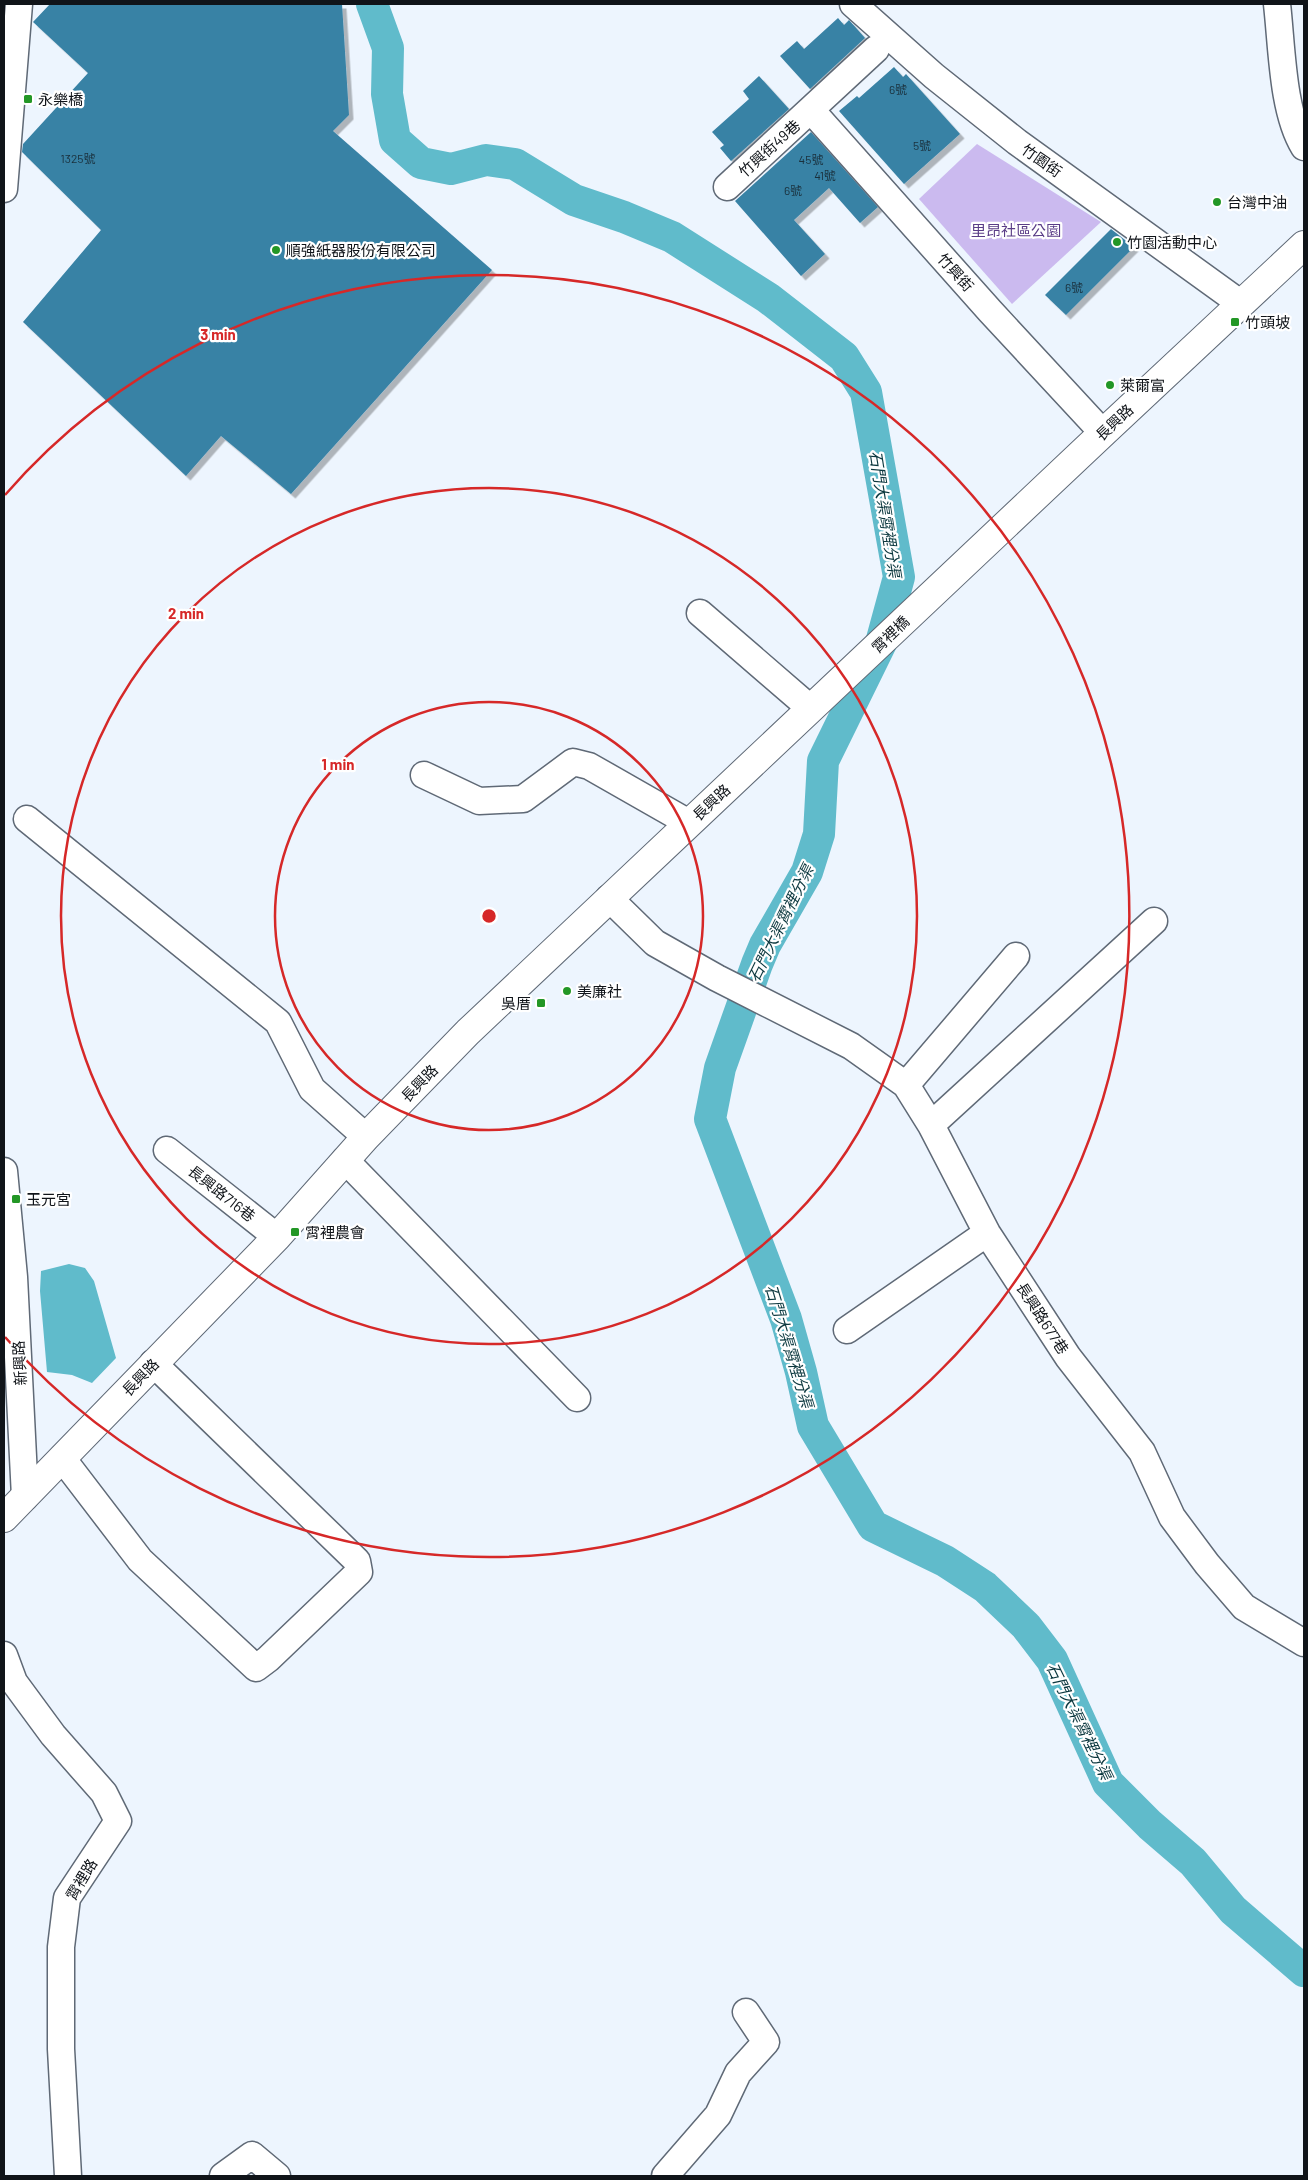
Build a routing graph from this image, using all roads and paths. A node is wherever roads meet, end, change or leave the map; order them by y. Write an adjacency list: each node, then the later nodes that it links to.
1 (19, 4): 8 (street)
2 (853, 4): 10 (street, 竹園街)
3 (1277, 4): 6 (street)
4 (876, 49): 5 (street, 竹興街49巷)
5 (811, 110): 7 (street, 竹興街49巷); 11 (street, 竹興街)
6 (1304, 147)
7 (727, 187)
8 (4, 189)
9 (1304, 245): 10 (main road, 長興路)
10 (1240, 303): 11 (main road, 長興路)
11 (1103, 433): 12 (main road, 長興路)
12 (925, 600): 14 (main road, 霄裡橋)
13 (700, 613): 15 (street)
14 (855, 668): 15 (main road, 長興路)
15 (810, 708): 18 (main road, 長興路)
16 (424, 774): 18 (street)
17 (27, 819): 24 (street)
18 (689, 823): 19 (main road, 長興路)
19 (608, 898): 22 (street, 長興路677巷); 24 (main road, 長興路)
20 (1154, 921): 23 (street)
21 (1016, 956): 22 (street)
22 (906, 1085): 23 (street, 長興路677巷)
23 (931, 1124): 28 (street, 長興路677巷)
24 (366, 1137): 26 (main road, 長興路)
25 (167, 1150): 29 (street, 長興路716巷)
26 (344, 1160): 29 (main road, 長興路); 33 (street)
27 (4, 1171): 30 (street, 新興路)
28 (987, 1233): 31 (street); 37 (street, 長興路677巷)
29 (276, 1236): 32 (main road, 長興路)
30 (9, 1277): 35 (street, 新興路)
31 (846, 1330)
32 (153, 1363): 34 (main road, 長興路); 34 (street)
33 (577, 1398)
34 (62, 1458): 35 (main road, 長興路)
35 (26, 1497): 36 (main road, 長興路)
36 (4, 1518)
37 (1304, 1644)
38 (4, 1655): 40 (street, 霄裡路)
39 (746, 2012): 43 (street)
40 (68, 2176)
41 (223, 2176): 42 (street)
42 (277, 2176)
43 (666, 2176)

